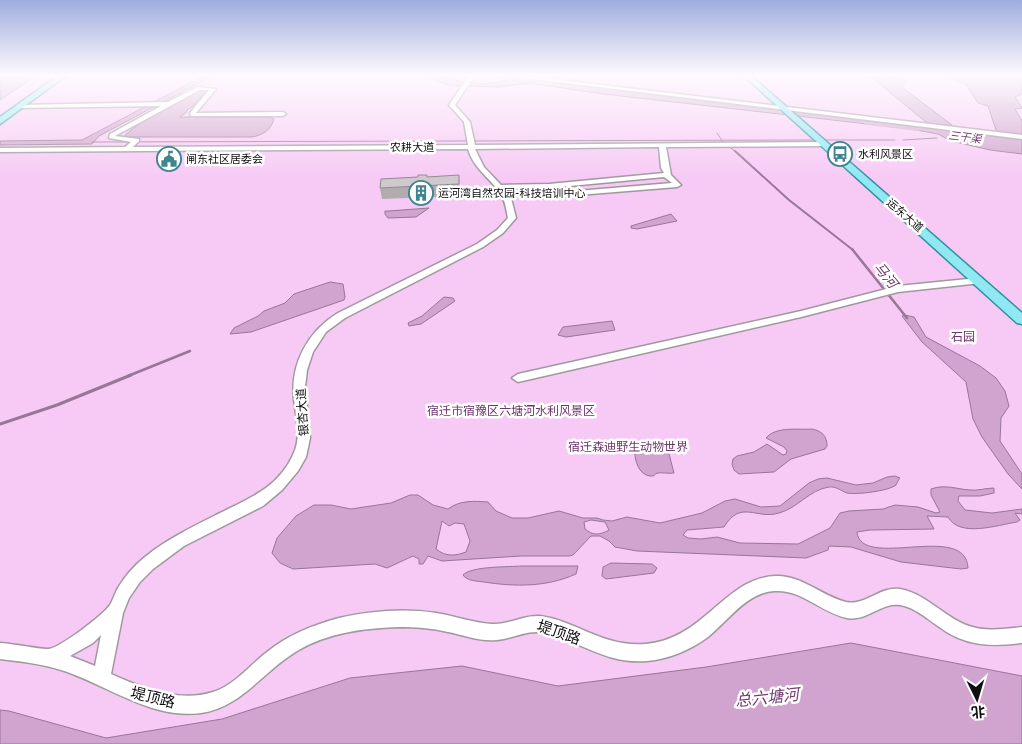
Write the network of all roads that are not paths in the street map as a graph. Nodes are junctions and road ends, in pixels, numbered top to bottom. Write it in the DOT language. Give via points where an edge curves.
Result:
graph roads {
  1 [pos="16,110"];
  2 [pos="158,110"];
  3 [pos="195,110"];
  4 [pos="456,110"];
  5 [pos="788,110"];
  6 [pos="793,110"];
  7 [pos="283,114"];
  8 [pos="0,121"];
  9 [pos="1022,137"];
  10 [pos="471,142"];
  11 [pos="824,144"];
  12 [pos="131,145"];
  13 [pos="662,146"];
  14 [pos="0,150"];
  15 [pos="666,175"];
  16 [pos="502,187"];
  17 [pos="541,196"];
  18 [pos="978,281"];
  19 [pos="1022,320"];
  20 [pos="518,378"];
  21 [pos="115,611"];
  22 [pos="1022,635"];
  23 [pos="0,651"];
  24 [pos="48,659"];
  25 [pos="102,678"];
  1 -- 8 [label="main road"];
  2 -- 12 [label="street" via="111,137 137,140"];
  3 -- 7 [label="street" via="192,114"];
  4 -- 10 [label="street, 银杏大道" via="468,124"];
  5 -- 11 [label="main road, 运东大道"];
  6 -- 9 [label="street"];
  10 -- 12 [label="street, 农耕大道"];
  10 -- 13 [label="street, 农耕大道"];
  10 -- 16 [label="street, 银杏大道" via="476,161 485,174"];
  11 -- 13 [label="street, 农耕大道"];
  11 -- 18 [label="main road, 运东大道"];
  12 -- 14 [label="street, 农耕大道"];
  13 -- 15 [label="street"];
  15 -- 16 [label="street"];
  15 -- 17 [label="street" via="677,185"];
  16 -- 21 [label="street, 银杏大道" via="511,206 512,218 503,229 469,254 358,308 330,323 318,334 301,369 299,388 305,438 294,467 257,502 158,555 135,576"];
  18 -- 19 [label="main road, 运东大道"];
  18 -- 20 [label="street" via="898,289"];
  21 -- 24 [label="street" via="87,637"];
  21 -- 25 [label="street, 银杏大道"];
  22 -- 25 [label="street, 堤顶路" via="977,636 962,632 930,609 902,597 892,596 851,611 775,583 748,592 694,637 656,651 626,653 602,648 545,624 532,623 495,632 428,620 395,620 331,628 307,636 282,650 232,693 202,704 157,701"];
  23 -- 24 [label="street, 堤顶路"];
  24 -- 25 [label="street, 堤顶路"];
}
